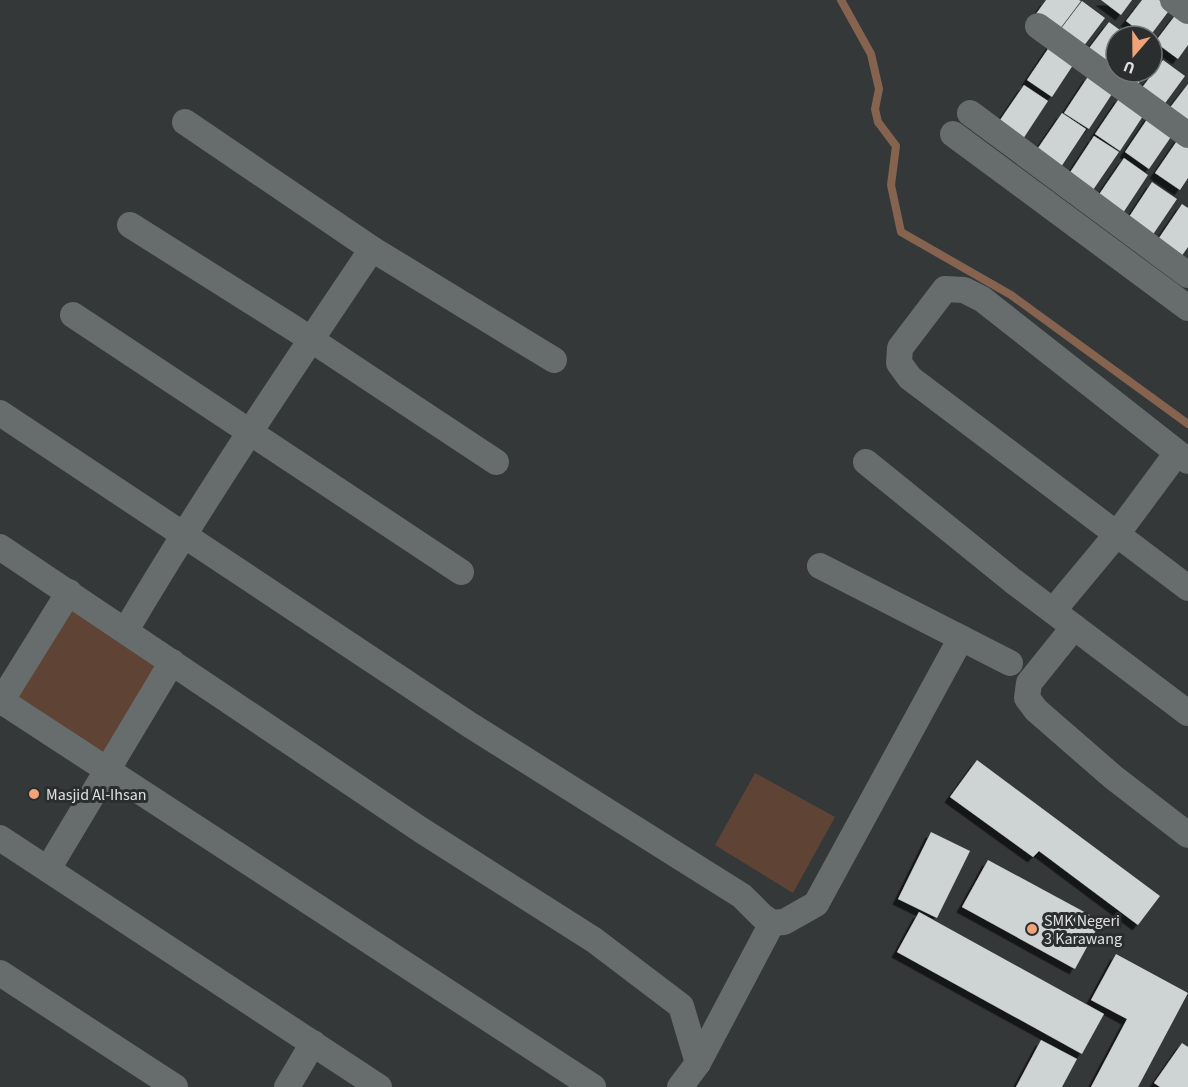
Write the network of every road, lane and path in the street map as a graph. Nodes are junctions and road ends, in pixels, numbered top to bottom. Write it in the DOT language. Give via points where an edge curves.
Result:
graph roads {
  1 [pos="1173,0"];
  2 [pos="1188,11"];
  3 [pos="1038,26"];
  4 [pos="970,112"];
  5 [pos="185,122"];
  6 [pos="953,134"];
  7 [pos="1188,135"];
  8 [pos="130,225"];
  9 [pos="372,249"];
  10 [pos="1188,275"];
  11 [pos="1188,308"];
  12 [pos="73,315"];
  13 [pos="311,339"];
  14 [pos="554,360"];
  15 [pos="0,413"];
  16 [pos="248,433"];
  17 [pos="1183,457"];
  18 [pos="496,462"];
  19 [pos="866,462"];
  20 [pos="182,534"];
  21 [pos="1117,534"];
  22 [pos="0,547"];
  23 [pos="820,566"];
  24 [pos="461,572"];
  25 [pos="1188,588"];
  26 [pos="69,592"];
  27 [pos="1053,611"];
  28 [pos="1074,627"];
  29 [pos="126,630"];
  30 [pos="961,638"];
  31 [pos="172,662"];
  32 [pos="1010,663"];
  33 [pos="0,701"];
  34 [pos="1188,713"];
  35 [pos="106,770"];
  36 [pos="1188,836"];
  37 [pos="0,838"];
  38 [pos="48,869"];
  39 [pos="772,923"];
  40 [pos="0,973"];
  41 [pos="313,1043"];
  42 [pos="698,1063"];
  43 [pos="175,1087"];
  44 [pos="287,1087"];
  45 [pos="379,1087"];
  46 [pos="593,1087"];
  47 [pos="680,1087"];
  1 -- 2 [label="street"];
  3 -- 7 [label="street"];
  4 -- 10 [label="street"];
  5 -- 9 [label="street"];
  6 -- 11 [label="street"];
  8 -- 13 [label="street"];
  9 -- 13 [label="street"];
  9 -- 14 [label="street"];
  12 -- 16 [label="street"];
  13 -- 16 [label="street"];
  13 -- 18 [label="street"];
  15 -- 20 [label="street"];
  16 -- 20 [label="street"];
  16 -- 24 [label="street"];
  17 -- 21 [label="street"];
  17 -- 21 [label="street" via="982,299 964,290 945,289 900,348 899,363 910,378"];
  19 -- 27 [label="street"];
  20 -- 29 [label="street"];
  20 -- 39 [label="street" via="470,725 742,896"];
  21 -- 25 [label="street"];
  21 -- 27 [label="street"];
  22 -- 26 [label="street"];
  23 -- 30 [label="street"];
  26 -- 29 [label="street"];
  26 -- 33 [label="street"];
  27 -- 28 [label="street"];
  28 -- 34 [label="street"];
  28 -- 36 [label="street" via="1029,683 1027,698 1113,777"];
  29 -- 31 [label="street"];
  30 -- 32 [label="street"];
  30 -- 39 [label="street" via="816,904 784,922"];
  31 -- 35 [label="street"];
  31 -- 42 [label="street" via="421,830 594,940 681,1006"];
  33 -- 35 [label="street"];
  35 -- 38 [label="street"];
  35 -- 46 [label="street"];
  37 -- 38 [label="street"];
  38 -- 41 [label="street"];
  39 -- 42 [label="street"];
  40 -- 43 [label="street"];
  41 -- 44 [label="street"];
  41 -- 45 [label="street"];
  42 -- 47 [label="street"];
}
